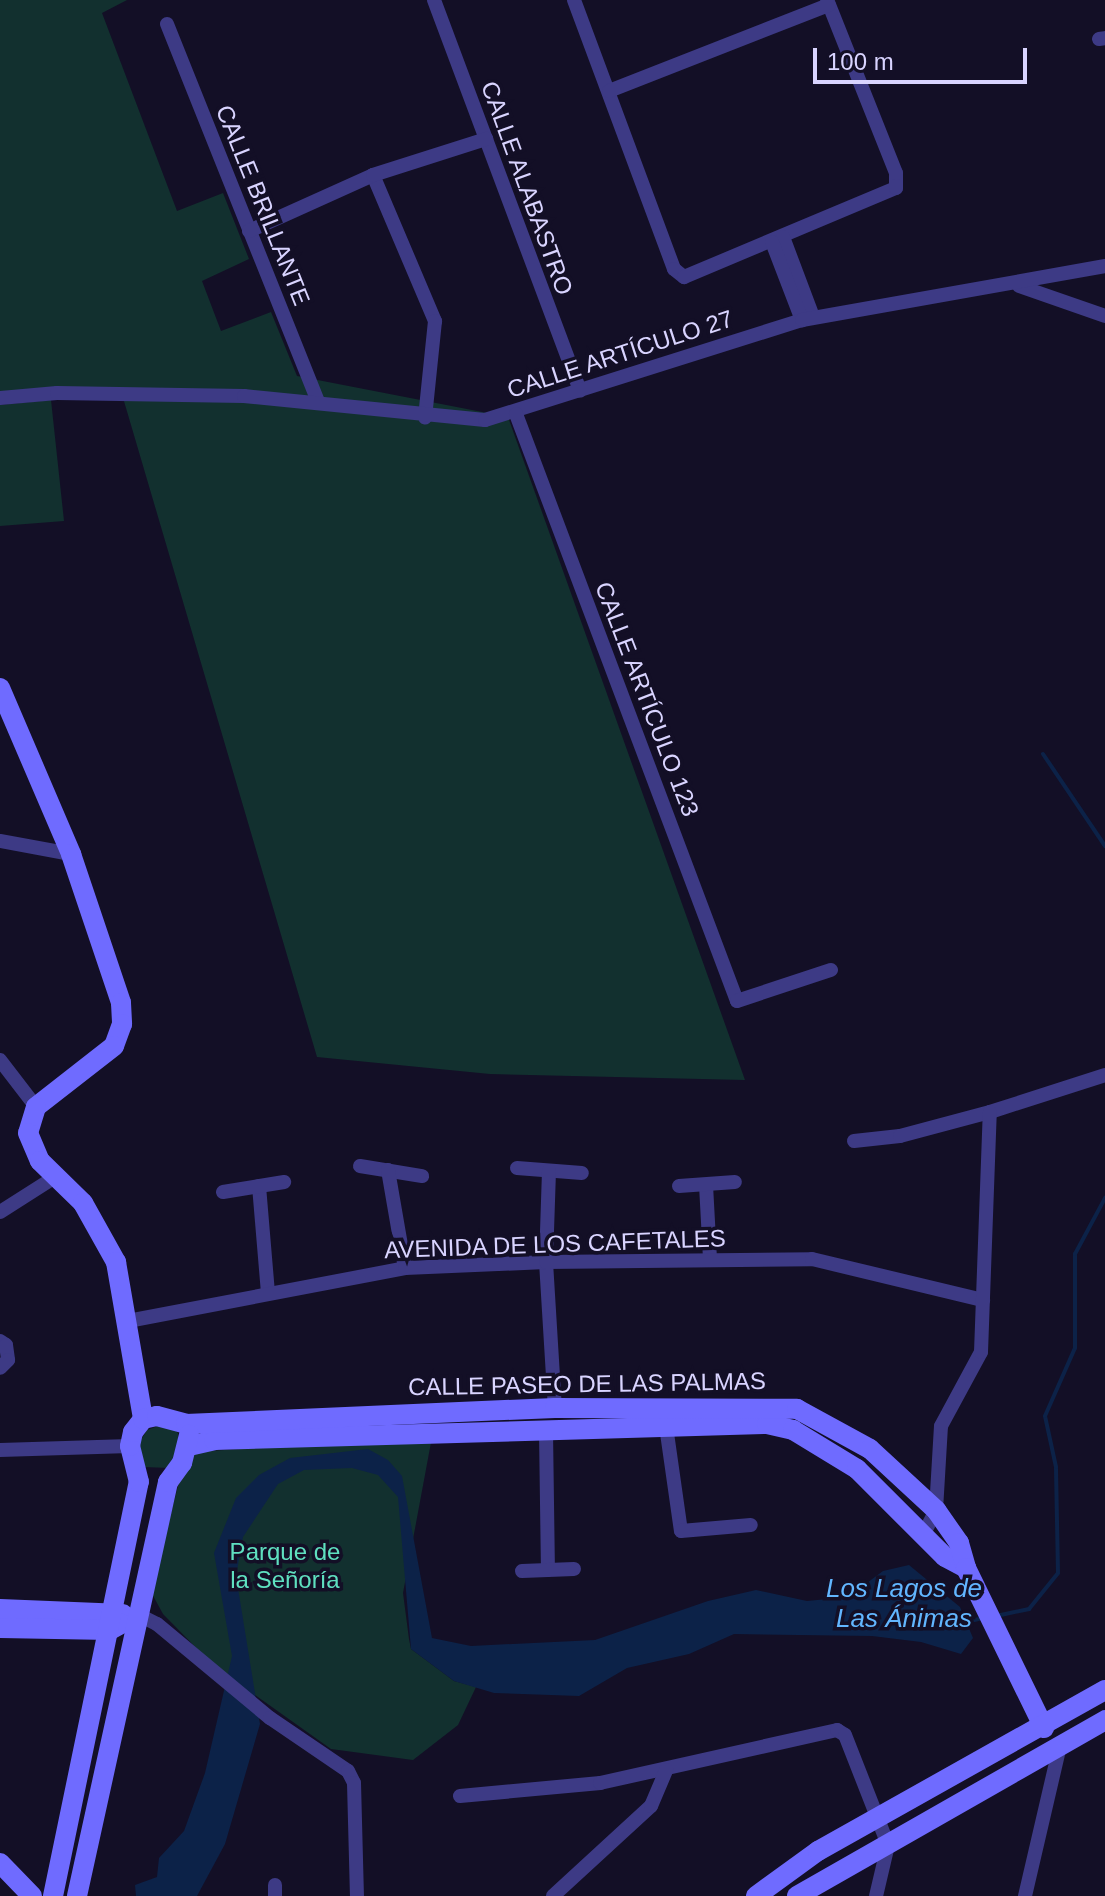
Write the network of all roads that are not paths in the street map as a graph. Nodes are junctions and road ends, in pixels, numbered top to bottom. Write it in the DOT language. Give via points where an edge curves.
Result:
graph roads {
  1 [pos="434,0"];
  2 [pos="574,0"];
  3 [pos="828,3"];
  4 [pos="167,24"];
  5 [pos="609,91"];
  6 [pos="486,139"];
  7 [pos="373,175"];
  8 [pos="249,231"];
  9 [pos="777,240"];
  10 [pos="1105,266"];
  11 [pos="1017,286"];
  12 [pos="1105,316"];
  13 [pos="807,319"];
  14 [pos="580,391"];
  15 [pos="0,398"];
  16 [pos="318,402"];
  17 [pos="516,414"];
  18 [pos="425,417"];
  19 [pos="0,688"];
  20 [pos="0,841"];
  21 [pos="71,854"];
  22 [pos="831,970"];
  23 [pos="0,1060"];
  24 [pos="1105,1075"];
  25 [pos="36,1107"];
  26 [pos="990,1112"];
  27 [pos="854,1141"];
  28 [pos="360,1166"];
  29 [pos="517,1168"];
  30 [pos="388,1170"];
  31 [pos="549,1171"];
  32 [pos="582,1173"];
  33 [pos="422,1176"];
  34 [pos="55,1177"];
  35 [pos="284,1182"];
  36 [pos="735,1182"];
  37 [pos="706,1185"];
  38 [pos="259,1186"];
  39 [pos="679,1186"];
  40 [pos="223,1192"];
  41 [pos="0,1212"];
  42 [pos="710,1259"];
  43 [pos="546,1262"];
  44 [pos="405,1268"];
  45 [pos="268,1293"];
  46 [pos="983,1300"];
  47 [pos="128,1321"];
  48 [pos="0,1341"];
  49 [pos="0,1368"];
  50 [pos="665,1406"];
  51 [pos="555,1408"];
  52 [pos="500,1410"];
  53 [pos="143,1419"];
  54 [pos="186,1424"];
  55 [pos="665,1429"];
  56 [pos="546,1431"];
  57 [pos="500,1432"];
  58 [pos="130,1446"];
  59 [pos="189,1446"];
  60 [pos="0,1450"];
  61 [pos="936,1510"];
  62 [pos="751,1525"];
  63 [pos="924,1533"];
  64 [pos="966,1568"];
  65 [pos="574,1569"];
  66 [pos="548,1570"];
  67 [pos="522,1571"];
  68 [pos="0,1609"];
  69 [pos="139,1615"];
  70 [pos="111,1621"];
  71 [pos="0,1628"];
  72 [pos="1105,1690"];
  73 [pos="1105,1720"];
  74 [pos="1044,1728"];
  75 [pos="1059,1750"];
  76 [pos="666,1770"];
  77 [pos="460,1796"];
  78 [pos="878,1821"];
  79 [pos="888,1845"];
  80 [pos="0,1863"];
  81 [pos="32,1896"];
  82 [pos="53,1896"];
  83 [pos="77,1896"];
  84 [pos="357,1896"];
  85 [pos="553,1896"];
  86 [pos="756,1896"];
  87 [pos="797,1896"];
  88 [pos="876,1896"];
  89 [pos="1025,1896"];
  1 -- 6 [label="street, CALLE ALABASTRO"];
  2 -- 5 [label="street"];
  3 -- 5 [label="street"];
  3 -- 9 [label="street" via="898,182 892,190"];
  4 -- 8 [label="street, CALLE BRILLANTE"];
  5 -- 9 [label="street" via="678,275 690,277"];
  6 -- 7 [label="street"];
  6 -- 14 [label="street, CALLE ALABASTRO"];
  7 -- 8 [label="street"];
  7 -- 18 [label="street" via="435,321"];
  8 -- 16 [label="street, CALLE BRILLANTE"];
  9 -- 13 [label="street"];
  10 -- 11 [label="street, CALLE ARTÍCULO 27"];
  11 -- 12 [label="street"];
  11 -- 13 [label="street, CALLE ARTÍCULO 27"];
  13 -- 14 [label="street, CALLE ARTÍCULO 27"];
  14 -- 17 [label="street, CALLE ARTÍCULO 27"];
  15 -- 16 [label="street, CALLE ARTÍCULO 27" via="57,393"];
  16 -- 18 [label="street, CALLE ARTÍCULO 27"];
  17 -- 18 [label="street, CALLE ARTÍCULO 27" via="485,420"];
  17 -- 22 [label="street, CALLE ARTÍCULO 123" via="737,1001"];
  19 -- 21 [label="street"];
  20 -- 21 [label="street"];
  21 -- 25 [label="street" via="115,982 122,1024 114,1046"];
  23 -- 25 [label="street"];
  24 -- 26 [label="street"];
  25 -- 34 [label="street" via="29,1120 32,1146"];
  26 -- 27 [label="street" via="900,1136"];
  26 -- 46 [label="street"];
  28 -- 30 [label="street"];
  29 -- 31 [label="street"];
  30 -- 33 [label="street"];
  30 -- 44 [label="street"];
  31 -- 32 [label="street"];
  31 -- 43 [label="street"];
  34 -- 41 [label="street"];
  34 -- 47 [label="street" via="83,1203 101,1230 116,1262"];
  35 -- 38 [label="street"];
  36 -- 37 [label="street"];
  37 -- 39 [label="street"];
  37 -- 42 [label="street"];
  38 -- 40 [label="street"];
  38 -- 45 [label="street"];
  42 -- 43 [label="street, AVENIDA DE LOS CAFETALES"];
  42 -- 46 [label="street, AVENIDA DE LOS CAFETALES" via="812,1259"];
  43 -- 44 [label="street, AVENIDA DE LOS CAFETALES"];
  43 -- 51 [label="street"];
  44 -- 45 [label="street, AVENIDA DE LOS CAFETALES"];
  45 -- 47 [label="street, AVENIDA DE LOS CAFETALES"];
  46 -- 61 [label="street" via="976,1370 941,1426"];
  47 -- 53 [label="street"];
  48 -- 49 [label="street" via="8,1360"];
  50 -- 51 [label="street, CALLE PASEO DE LAS PALMAS"];
  50 -- 55 [label="street"];
  50 -- 61 [label="street, CALLE PASEO DE LAS PALMAS" via="797,1409 870,1449"];
  51 -- 52 [label="street, CALLE PASEO DE LAS PALMAS"];
  52 -- 54 [label="street, CALLE PASEO DE LAS PALMAS"];
  52 -- 57 [label="street"];
  53 -- 54 [label="street, CALLE PASEO DE LAS PALMAS" via="157,1416"];
  53 -- 58 [label="street"];
  54 -- 59 [label="street"];
  55 -- 56 [label="street, CALLE PASEO DE LAS PALMAS"];
  55 -- 62 [label="street" via="681,1531"];
  55 -- 63 [label="street, CALLE PASEO DE LAS PALMAS" via="767,1424 793,1430 857,1469"];
  56 -- 57 [label="street, CALLE PASEO DE LAS PALMAS"];
  56 -- 66 [label="street"];
  57 -- 59 [label="street, CALLE PASEO DE LAS PALMAS" via="214,1440"];
  58 -- 60 [label="street"];
  58 -- 70 [label="street" via="139,1482"];
  59 -- 69 [label="street" via="168,1482"];
  61 -- 63 [label="street"];
  61 -- 64 [label="street, CALLE PASEO DE LAS PALMAS" via="959,1543"];
  63 -- 64 [label="street, CALLE PASEO DE LAS PALMAS" via="945,1557"];
  64 -- 74 [label="street, CALLE PASEO DE LAS PALMAS"];
  65 -- 66 [label="street"];
  66 -- 67 [label="street"];
  68 -- 70 [label="street"];
  69 -- 70 [label="street"];
  69 -- 83 [label="street"];
  69 -- 84 [label="street" via="157,1624 270,1718 348,1771 354,1783"];
  70 -- 71 [label="street"];
  70 -- 82 [label="street"];
  72 -- 74 [label="street"];
  73 -- 75 [label="street"];
  74 -- 75 [label="street, CALLE PASEO DE LAS PALMAS" via="1060,1730"];
  74 -- 78 [label="street"];
  75 -- 79 [label="street"];
  75 -- 89 [label="street"];
  76 -- 77 [label="street" via="600,1783"];
  76 -- 78 [label="street" via="837,1730 845,1735"];
  76 -- 85 [label="street" via="651,1806"];
  78 -- 79 [label="street"];
  78 -- 86 [label="street" via="818,1851"];
  79 -- 87 [label="street"];
  79 -- 88 [label="street"];
  80 -- 81 [label="street"];
}
